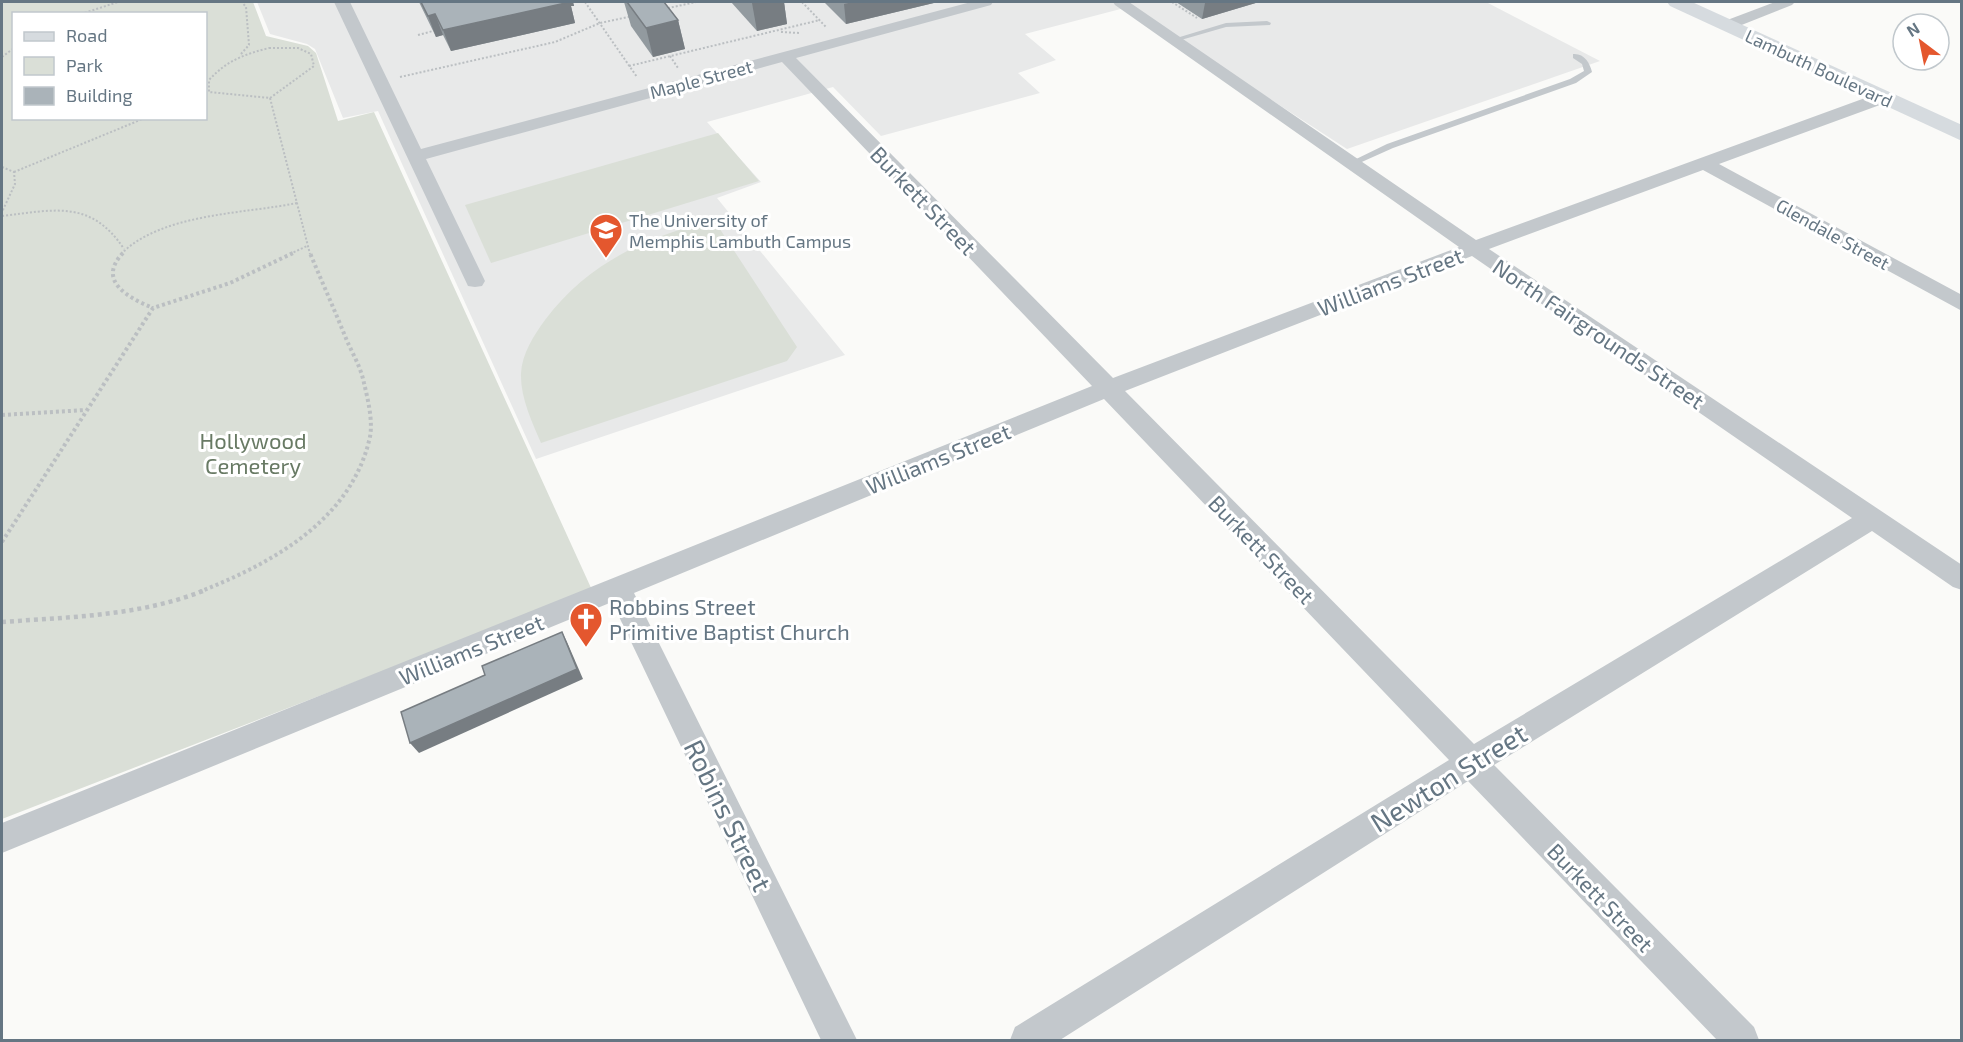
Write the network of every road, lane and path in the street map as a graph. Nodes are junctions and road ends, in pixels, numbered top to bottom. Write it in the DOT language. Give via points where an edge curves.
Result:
graph roads {
  1 [pos="118,2"];
  2 [pos="242,2"];
  3 [pos="342,2"];
  4 [pos="585,2"];
  5 [pos="689,2"];
  6 [pos="696,2"];
  7 [pos="802,2"];
  8 [pos="986,2"];
  9 [pos="1120,2"];
  10 [pos="1172,2"];
  11 [pos="1677,2"];
  12 [pos="1787,2"];
  13 [pos="656,11"];
  14 [pos="87,12"];
  15 [pos="633,16"];
  16 [pos="1197,18"];
  17 [pos="820,20"];
  18 [pos="600,23"];
  19 [pos="1267,23"];
  20 [pos="1728,25"];
  21 [pos="826,27"];
  22 [pos="433,31"];
  23 [pos="418,35"];
  24 [pos="1174,40"];
  25 [pos="240,55"];
  26 [pos="785,56"];
  27 [pos="1576,56"];
  28 [pos="629,66"];
  29 [pos="381,82"];
  30 [pos="207,93"];
  31 [pos="648,93"];
  32 [pos="270,98"];
  33 [pos="1882,98"];
  34 [pos="140,120"];
  35 [pos="1962,134"];
  36 [pos="416,156"];
  37 [pos="1352,163"];
  38 [pos="1705,164"];
  39 [pos="2,167"];
  40 [pos="14,172"];
  41 [pos="297,203"];
  42 [pos="2,214"];
  43 [pos="307,246"];
  44 [pos="1474,248"];
  45 [pos="124,249"];
  46 [pos="475,281"];
  47 [pos="1962,304"];
  48 [pos="153,308"];
  49 [pos="1107,389"];
  50 [pos="87,410"];
  51 [pos="2,415"];
  52 [pos="1872,518"];
  53 [pos="2,542"];
  54 [pos="1962,579"];
  55 [pos="619,589"];
  56 [pos="2,622"];
  57 [pos="1470,763"];
  58 [pos="2,838"];
  59 [pos="839,1041"];
  60 [pos="1028,1041"];
  61 [pos="1741,1041"];
  1 -- 14 [label="path"];
  2 -- 25 [label="path" via="246,7 249,45"];
  3 -- 29 [label="street"];
  4 -- 18 [label="path"];
  5 -- 6 [label="path"];
  5 -- 13 [label="path"];
  7 -- 17 [label="path"];
  8 -- 26 [label="street, Maple Street"];
  9 -- 24 [label="street, North Fairgrounds Street"];
  10 -- 16 [label="path"];
  11 -- 20 [label="street, Lambuth Boulevard"];
  12 -- 20 [label="street"];
  15 -- 18 [label="path"];
  17 -- 21 [label="path"];
  17 -- 28 [label="path"];
  18 -- 28 [label="path"];
  18 -- 29 [label="path" via="555,42"];
  19 -- 24 [label="lane" via="1226,25"];
  20 -- 33 [label="street, Lambuth Boulevard"];
  22 -- 23 [label="path"];
  24 -- 37 [label="street, North Fairgrounds Street"];
  25 -- 30 [label="path" via="223,64 209,80"];
  25 -- 32 [label="path" via="269,48 298,48 311,54 314,66"];
  26 -- 31 [label="street, Maple Street"];
  26 -- 49 [label="street, Burkett Street"];
  27 -- 37 [label="lane" via="1586,63 1588,72 1573,81"];
  28 -- 31 [label="path"];
  29 -- 36 [label="street"];
  30 -- 32 [label="path"];
  31 -- 36 [label="street, Maple Street"];
  32 -- 41 [label="path"];
  33 -- 35 [label="street, Lambuth Boulevard"];
  33 -- 38 [label="street, Williams Street"];
  34 -- 40 [label="path"];
  36 -- 46 [label="street"];
  37 -- 44 [label="street, North Fairgrounds Street"];
  38 -- 44 [label="street, Williams Street"];
  38 -- 47 [label="street, Glendale Street"];
  39 -- 40 [label="path"];
  40 -- 42 [label="path" via="15,184"];
  41 -- 43 [label="path"];
  41 -- 45 [label="path" via="188,222"];
  42 -- 45 [label="path" via="64,210 90,215 105,222"];
  43 -- 48 [label="path" via="230,283"];
  43 -- 56 [label="path" via="364,381 370,417 370,440 338,506 289,548 242,575 187,597 123,613"];
  44 -- 49 [label="street, Williams Street"];
  44 -- 52 [label="street, North Fairgrounds Street"];
  45 -- 48 [label="path" via="112,269 115,286 127,297"];
  48 -- 50 [label="path"];
  49 -- 55 [label="street, Williams Street"];
  49 -- 57 [label="street, Burkett Street"];
  50 -- 51 [label="path"];
  50 -- 53 [label="path"];
  52 -- 54 [label="street, North Fairgrounds Street"];
  52 -- 57 [label="street, Newton Street"];
  55 -- 58 [label="street, Williams Street"];
  55 -- 59 [label="street, Robins Street"];
  57 -- 60 [label="street, Newton Street"];
  57 -- 61 [label="street, Burkett Street"];
}
